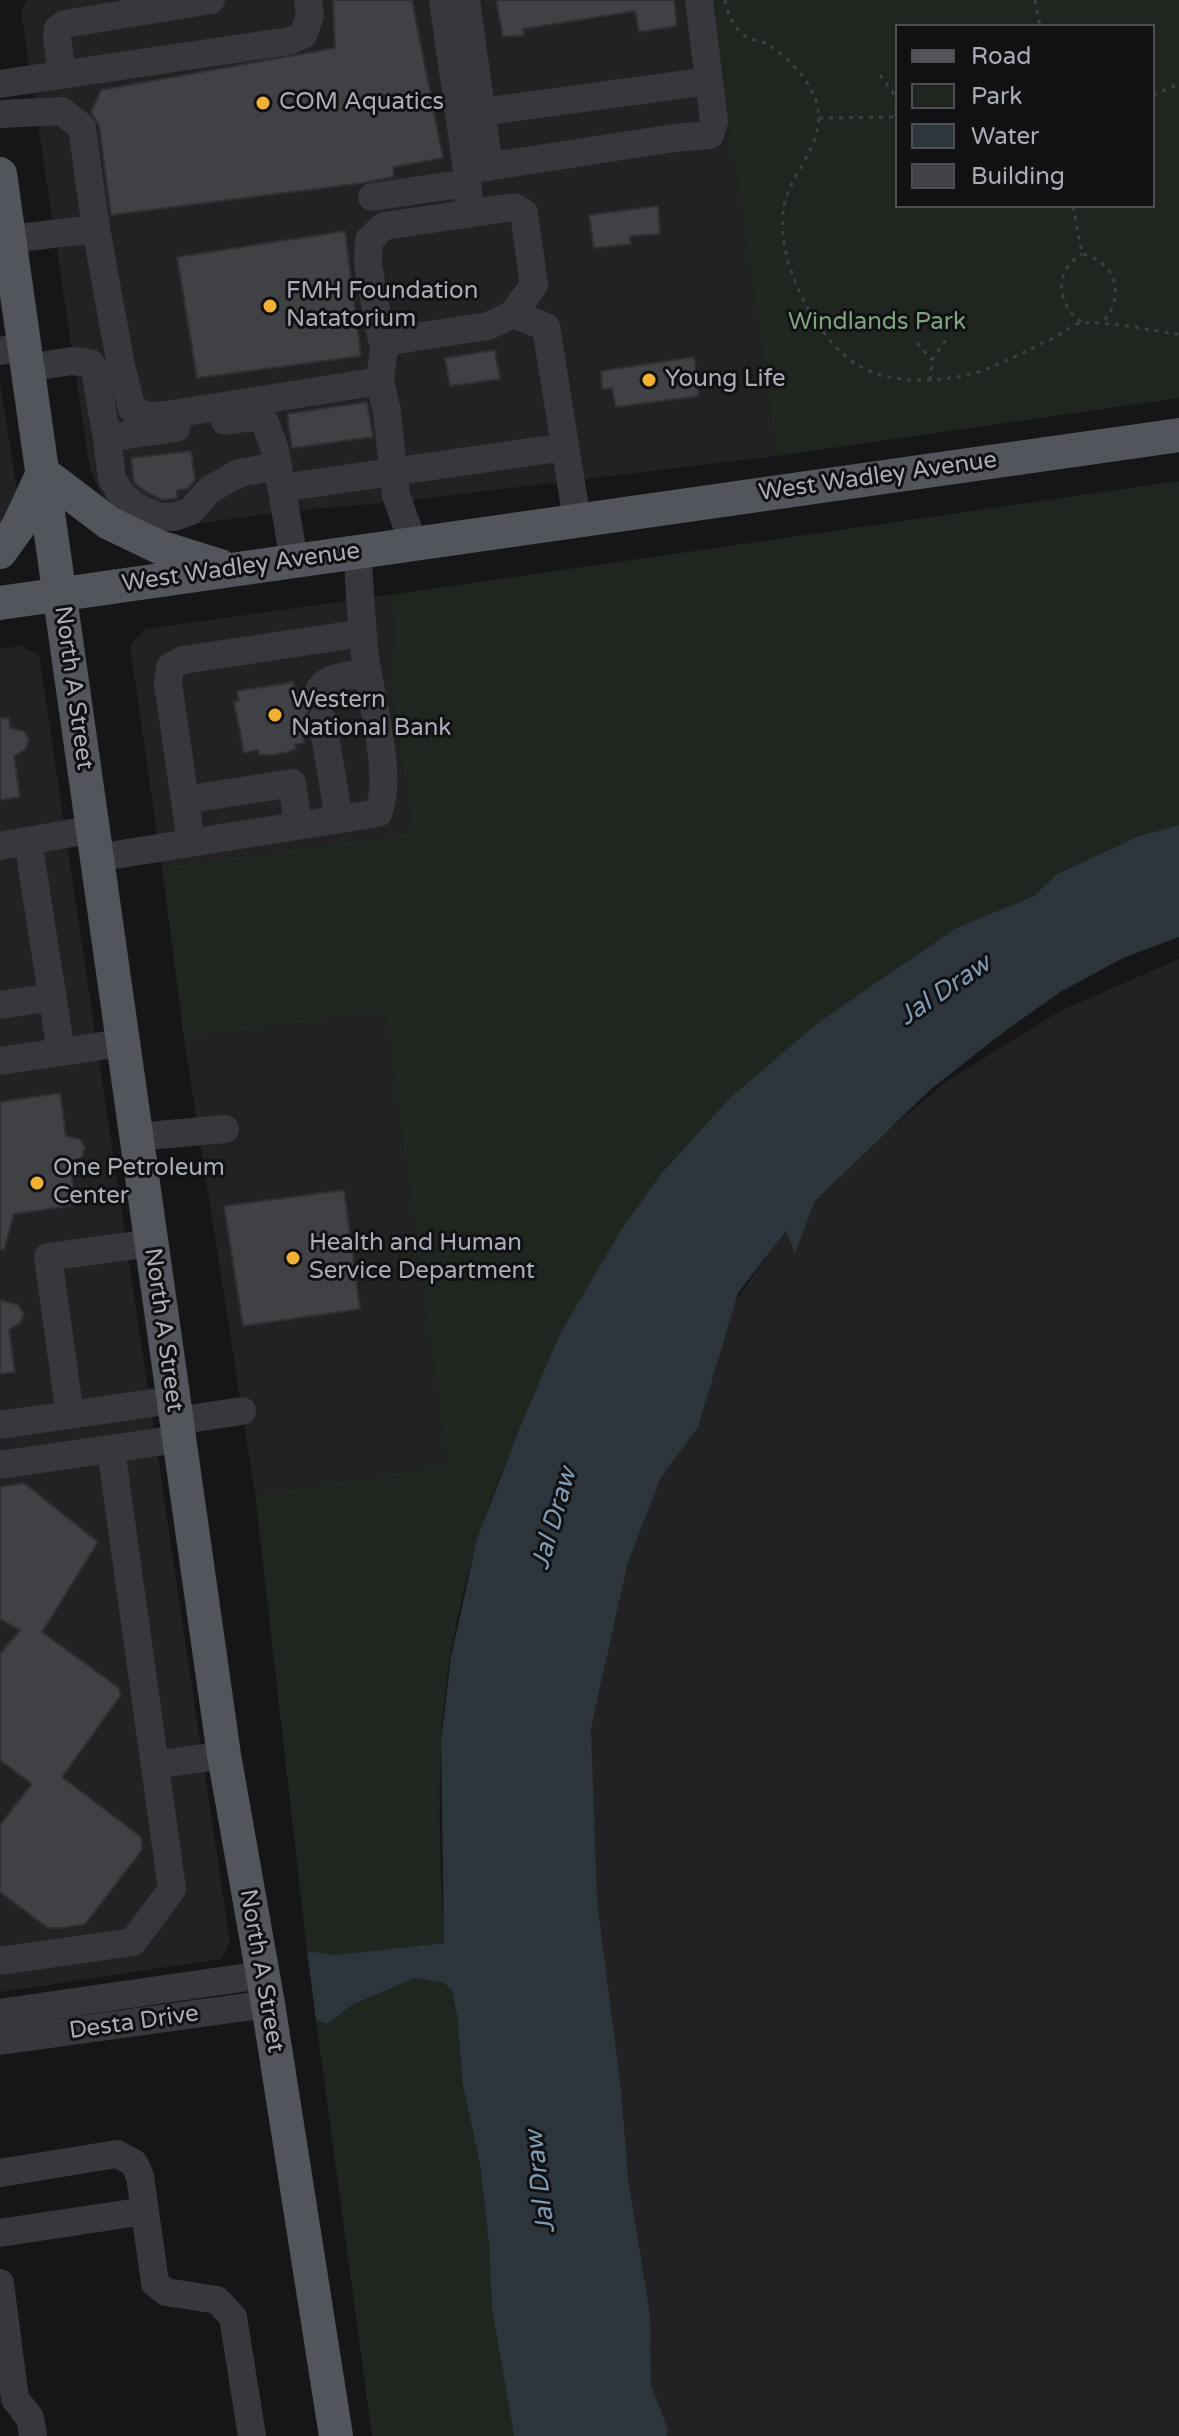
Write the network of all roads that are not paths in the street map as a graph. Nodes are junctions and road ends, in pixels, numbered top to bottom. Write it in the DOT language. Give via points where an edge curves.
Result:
graph roads {
  1 [pos="211,0"];
  2 [pos="308,0"];
  3 [pos="443,0"];
  4 [pos="466,0"];
  5 [pos="699,0"];
  6 [pos="62,74"];
  7 [pos="709,81"];
  8 [pos="0,84"];
  9 [pos="481,112"];
  10 [pos="0,114"];
  11 [pos="474,173"];
  12 [pos="0,174"];
  13 [pos="372,197"];
  14 [pos="469,214"];
  15 [pos="96,229"];
  16 [pos="9,239"];
  17 [pos="9,304"];
  18 [pos="513,314"];
  19 [pos="385,339"];
  20 [pos="18,355"];
  21 [pos="380,381"];
  22 [pos="1179,435"];
  23 [pos="107,438"];
  24 [pos="565,447"];
  25 [pos="394,471"];
  26 [pos="43,473"];
  27 [pos="280,477"];
  28 [pos="577,520"];
  29 [pos="413,543"];
  30 [pos="357,551"];
  31 [pos="0,552"];
  32 [pos="294,560"];
  33 [pos="232,569"];
  34 [pos="60,594"];
  35 [pos="0,603"];
  36 [pos="363,633"];
  37 [pos="368,673"];
  38 [pos="185,800"];
  39 [pos="339,819"];
  40 [pos="298,825"];
  41 [pos="28,841"];
  42 [pos="191,842"];
  43 [pos="95,844"];
  44 [pos="0,846"];
  45 [pos="52,997"];
  46 [pos="0,1005"];
  47 [pos="122,1043"];
  48 [pos="61,1052"];
  49 [pos="0,1061"];
  50 [pos="225,1129"];
  51 [pos="136,1137"];
  52 [pos="151,1243"];
  53 [pos="242,1411"];
  54 [pos="70,1415"];
  55 [pos="176,1420"];
  56 [pos="0,1425"];
  57 [pos="111,1449"];
  58 [pos="0,1465"];
  59 [pos="224,1755"];
  60 [pos="155,1765"];
  61 [pos="0,1961"];
  62 [pos="265,1990"];
  63 [pos="0,2013"];
  64 [pos="0,2041"];
  65 [pos="0,2173"];
  66 [pos="145,2211"];
  67 [pos="0,2233"];
  68 [pos="0,2283"];
  69 [pos="33,2436"];
  70 [pos="252,2436"];
  71 [pos="336,2436"];
  1 -- 6 [label="street" via="65,24 57,38"];
  2 -- 6 [label="street" via="310,16 303,35 289,41"];
  3 -- 11 [label="street"];
  4 -- 9 [label="street"];
  5 -- 7 [label="street"];
  6 -- 8 [label="street"];
  7 -- 9 [label="street"];
  7 -- 11 [label="street" via="714,121 710,135"];
  9 -- 11 [label="street"];
  10 -- 15 [label="street" via="61,111 82,127"];
  11 -- 13 [label="street"];
  11 -- 14 [label="street"];
  12 -- 16 [label="main road, North A Street"];
  14 -- 18 [label="street" via="514,207 524,213 534,285"];
  14 -- 19 [label="street" via="384,226 369,240 368,265"];
  15 -- 16 [label="street"];
  15 -- 21 [label="street" via="132,409 147,416 167,415"];
  16 -- 17 [label="main road, North A Street"];
  17 -- 20 [label="main road, North A Street"];
  18 -- 19 [label="street" via="488,326"];
  18 -- 24 [label="street" via="546,327"];
  19 -- 21 [label="street"];
  20 -- 23 [label="street" via="90,363"];
  20 -- 26 [label="main road, North A Street"];
  21 -- 25 [label="street"];
  22 -- 28 [label="main road, West Wadley Avenue"];
  23 -- 27 [label="street" via="254,417 265,422"];
  23 -- 27 [label="street" via="112,479 122,495 159,517 191,511 209,490 239,473"];
  24 -- 25 [label="street"];
  24 -- 28 [label="street"];
  25 -- 27 [label="street"];
  25 -- 29 [label="street" via="396,495"];
  26 -- 31 [label="main road"];
  26 -- 33 [label="main road" via="109,523 159,547"];
  26 -- 34 [label="main road, North A Street"];
  27 -- 32 [label="street"];
  28 -- 29 [label="main road, West Wadley Avenue"];
  29 -- 30 [label="main road, West Wadley Avenue"];
  30 -- 32 [label="main road, West Wadley Avenue"];
  30 -- 36 [label="street"];
  32 -- 33 [label="main road, West Wadley Avenue"];
  33 -- 34 [label="main road, West Wadley Avenue"];
  34 -- 35 [label="main road, West Wadley Avenue"];
  34 -- 43 [label="main road, North A Street"];
  36 -- 37 [label="street"];
  36 -- 38 [label="street" via="183,660 170,667"];
  37 -- 39 [label="street" via="384,800 378,813"];
  37 -- 39 [label="street" via="328,680 320,706"];
  38 -- 40 [label="street" via="292,783"];
  38 -- 42 [label="street"];
  39 -- 40 [label="street"];
  40 -- 42 [label="street"];
  41 -- 43 [label="street"];
  41 -- 44 [label="street"];
  41 -- 45 [label="street"];
  42 -- 43 [label="street"];
  43 -- 47 [label="main road, North A Street"];
  45 -- 46 [label="street"];
  45 -- 48 [label="street"];
  47 -- 48 [label="street"];
  47 -- 51 [label="main road, North A Street"];
  48 -- 49 [label="street"];
  50 -- 51 [label="street"];
  51 -- 52 [label="main road, North A Street"];
  52 -- 54 [label="street" via="48,1257"];
  52 -- 55 [label="main road, North A Street"];
  53 -- 55 [label="street"];
  54 -- 55 [label="street"];
  54 -- 56 [label="street"];
  55 -- 57 [label="street"];
  55 -- 59 [label="main road, North A Street"];
  57 -- 58 [label="street"];
  57 -- 60 [label="street"];
  59 -- 60 [label="street"];
  59 -- 62 [label="main road, North A Street"];
  60 -- 61 [label="street" via="172,1889 133,1942"];
  62 -- 63 [label="street, Desta Drive"];
  62 -- 64 [label="street, Desta Drive"];
  62 -- 71 [label="main road, North A Street"];
  65 -- 66 [label="street" via="117,2154 134,2163"];
  66 -- 67 [label="street"];
  66 -- 70 [label="street" via="155,2283 166,2292 217,2300 233,2317"];
  68 -- 69 [label="street" via="15,2399 30,2418"];
}
